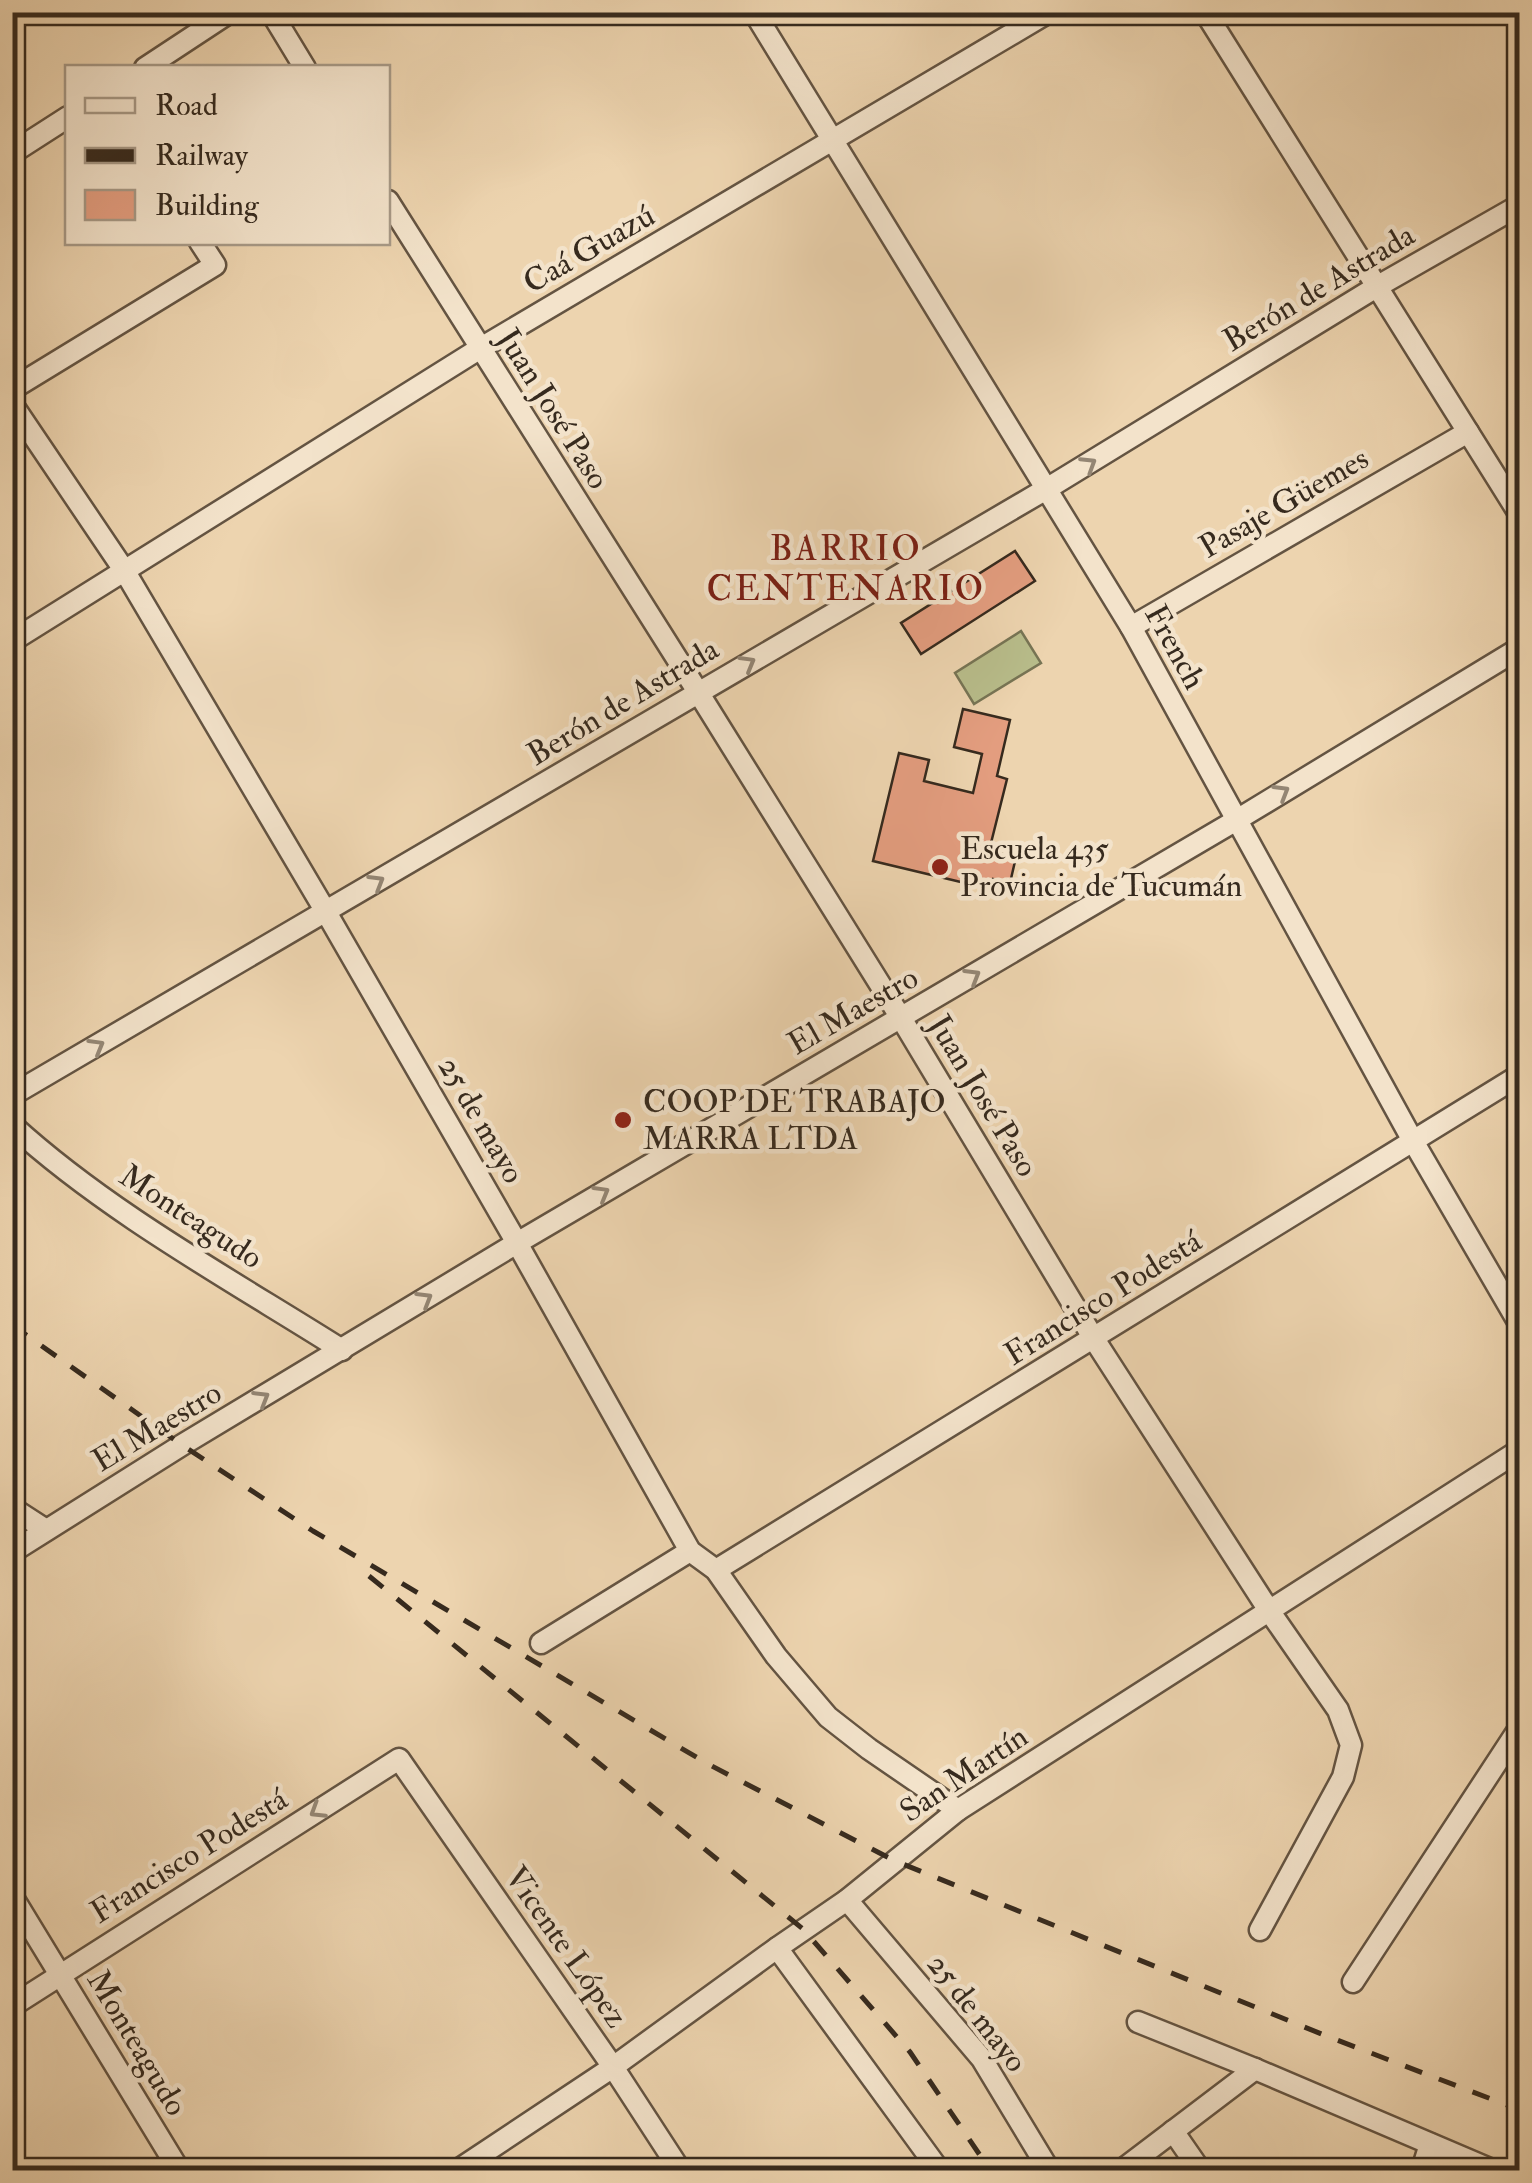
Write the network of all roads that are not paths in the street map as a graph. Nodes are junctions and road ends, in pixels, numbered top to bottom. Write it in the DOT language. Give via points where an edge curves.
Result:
graph roads {
  1 [pos="230,12"];
  2 [pos="271,12"];
  3 [pos="754,12"];
  4 [pos="1049,12"];
  5 [pos="1205,12"];
  6 [pos="150,65"];
  7 [pos="303,65"];
  8 [pos="65,119"];
  9 [pos="834,141"];
  10 [pos="12,152"];
  11 [pos="390,204"];
  12 [pos="1520,204"];
  13 [pos="202,245"];
  14 [pos="1378,286"];
  15 [pos="479,349"];
  16 [pos="12,389"];
  17 [pos="12,404"];
  18 [pos="1468,432"];
  19 [pos="1048,488"];
  20 [pos="1520,516"];
  21 [pos="124,570"];
  22 [pos="1131,627"];
  23 [pos="12,642"];
  24 [pos="1520,648"];
  25 [pos="698,692"];
  26 [pos="1235,820"];
  27 [pos="326,912"];
  28 [pos="901,1018"];
  29 [pos="1520,1076"];
  30 [pos="12,1095"];
  31 [pos="12,1125"];
  32 [pos="1413,1141"];
  33 [pos="518,1243"];
  34 [pos="1520,1325"];
  35 [pos="1094,1340"];
  36 [pos="342,1350"];
  37 [pos="1520,1450"];
  38 [pos="12,1508"];
  39 [pos="46,1530"];
  40 [pos="690,1551"];
  41 [pos="12,1552"];
  42 [pos="716,1570"];
  43 [pos="1270,1612"];
  44 [pos="541,1643"];
  45 [pos="1520,1726"];
  46 [pos="399,1759"];
  47 [pos="958,1810"];
  48 [pos="12,1896"];
  49 [pos="846,1900"];
  50 [pos="1260,1930"];
  51 [pos="776,1948"];
  52 [pos="60,1974"];
  53 [pos="1353,1982"];
  54 [pos="12,2006"];
  55 [pos="1138,2022"];
  56 [pos="612,2066"];
  57 [pos="1256,2068"];
  58 [pos="1173,2132"];
  59 [pos="1430,2144"];
  60 [pos="179,2170"];
  61 [pos="458,2170"];
  62 [pos="680,2170"];
  63 [pos="939,2170"];
  64 [pos="1048,2170"];
  65 [pos="1122,2170"];
  66 [pos="1200,2170"];
  67 [pos="1422,2170"];
  68 [pos="1492,2170"];
  1 -- 6 [label="street"];
  2 -- 7 [label="street"];
  3 -- 9 [label="street, French"];
  4 -- 9 [label="street, Caá Guazú"];
  5 -- 14 [label="street"];
  8 -- 10 [label="street"];
  9 -- 15 [label="street, Caá Guazú"];
  9 -- 19 [label="street, French"];
  11 -- 15 [label="street, Juan José Paso"];
  12 -- 14 [label="street, Berón de Astrada"];
  13 -- 16 [label="street" via="215,265"];
  14 -- 18 [label="street"];
  19 -- 14 [label="street, Berón de Astrada, one-way"];
  15 -- 21 [label="street, Caá Guazú"];
  15 -- 25 [label="street, Juan José Paso"];
  17 -- 21 [label="street, 25 de mayo"];
  18 -- 20 [label="street"];
  18 -- 22 [label="street, Pasaje Güemes"];
  19 -- 22 [label="street, French"];
  25 -- 19 [label="street, Berón de Astrada, one-way"];
  21 -- 23 [label="street, Caá Guazú"];
  21 -- 27 [label="street, 25 de mayo"];
  22 -- 26 [label="street, French"];
  26 -- 24 [label="street, El Maestro, one-way"];
  27 -- 25 [label="street, Berón de Astrada, one-way"];
  25 -- 28 [label="street, Juan José Paso"];
  28 -- 26 [label="street, El Maestro, one-way"];
  26 -- 32 [label="street, French"];
  30 -- 27 [label="street, Berón de Astrada, one-way"];
  27 -- 33 [label="street, 25 de mayo"];
  33 -- 28 [label="street, El Maestro, one-way"];
  28 -- 35 [label="street, Juan José Paso"];
  29 -- 32 [label="street, Francisco Podestá"];
  31 -- 36 [label="street, Monteagudo" via="141,1223"];
  32 -- 34 [label="street, French"];
  32 -- 35 [label="street, Francisco Podestá"];
  36 -- 33 [label="street, El Maestro, one-way"];
  33 -- 40 [label="street, 25 de mayo"];
  35 -- 42 [label="street, Francisco Podestá"];
  35 -- 43 [label="street, Juan José Paso"];
  39 -- 36 [label="street, El Maestro, one-way"];
  37 -- 43 [label="street, San Martín"];
  38 -- 39 [label="street"];
  39 -- 41 [label="street, El Maestro"];
  40 -- 42 [label="street, 25 de mayo"];
  40 -- 44 [label="street"];
  42 -- 47 [label="street, 25 de mayo" via="828,1717"];
  43 -- 47 [label="street, San Martín"];
  43 -- 50 [label="street, Juan José Paso" via="1338,1710 1351,1744 1342,1778"];
  45 -- 53 [label="street"];
  46 -- 52 [label="street, Francisco Podestá, one-way"];
  46 -- 56 [label="street, Vicente López"];
  47 -- 49 [label="street, San Martín"];
  48 -- 52 [label="street, Monteagudo"];
  49 -- 51 [label="street, San Martín"];
  49 -- 64 [label="street, 25 de mayo" via="982,2060"];
  51 -- 56 [label="street, San Martín"];
  51 -- 63 [label="street"];
  52 -- 54 [label="street, Francisco Podestá"];
  52 -- 60 [label="street, Monteagudo"];
  55 -- 57 [label="street"];
  56 -- 61 [label="street, San Martín"];
  56 -- 62 [label="street, Vicente López"];
  57 -- 58 [label="street"];
  57 -- 59 [label="street"];
  58 -- 65 [label="street"];
  58 -- 66 [label="street"];
  59 -- 67 [label="street"];
  59 -- 68 [label="street"];
}
